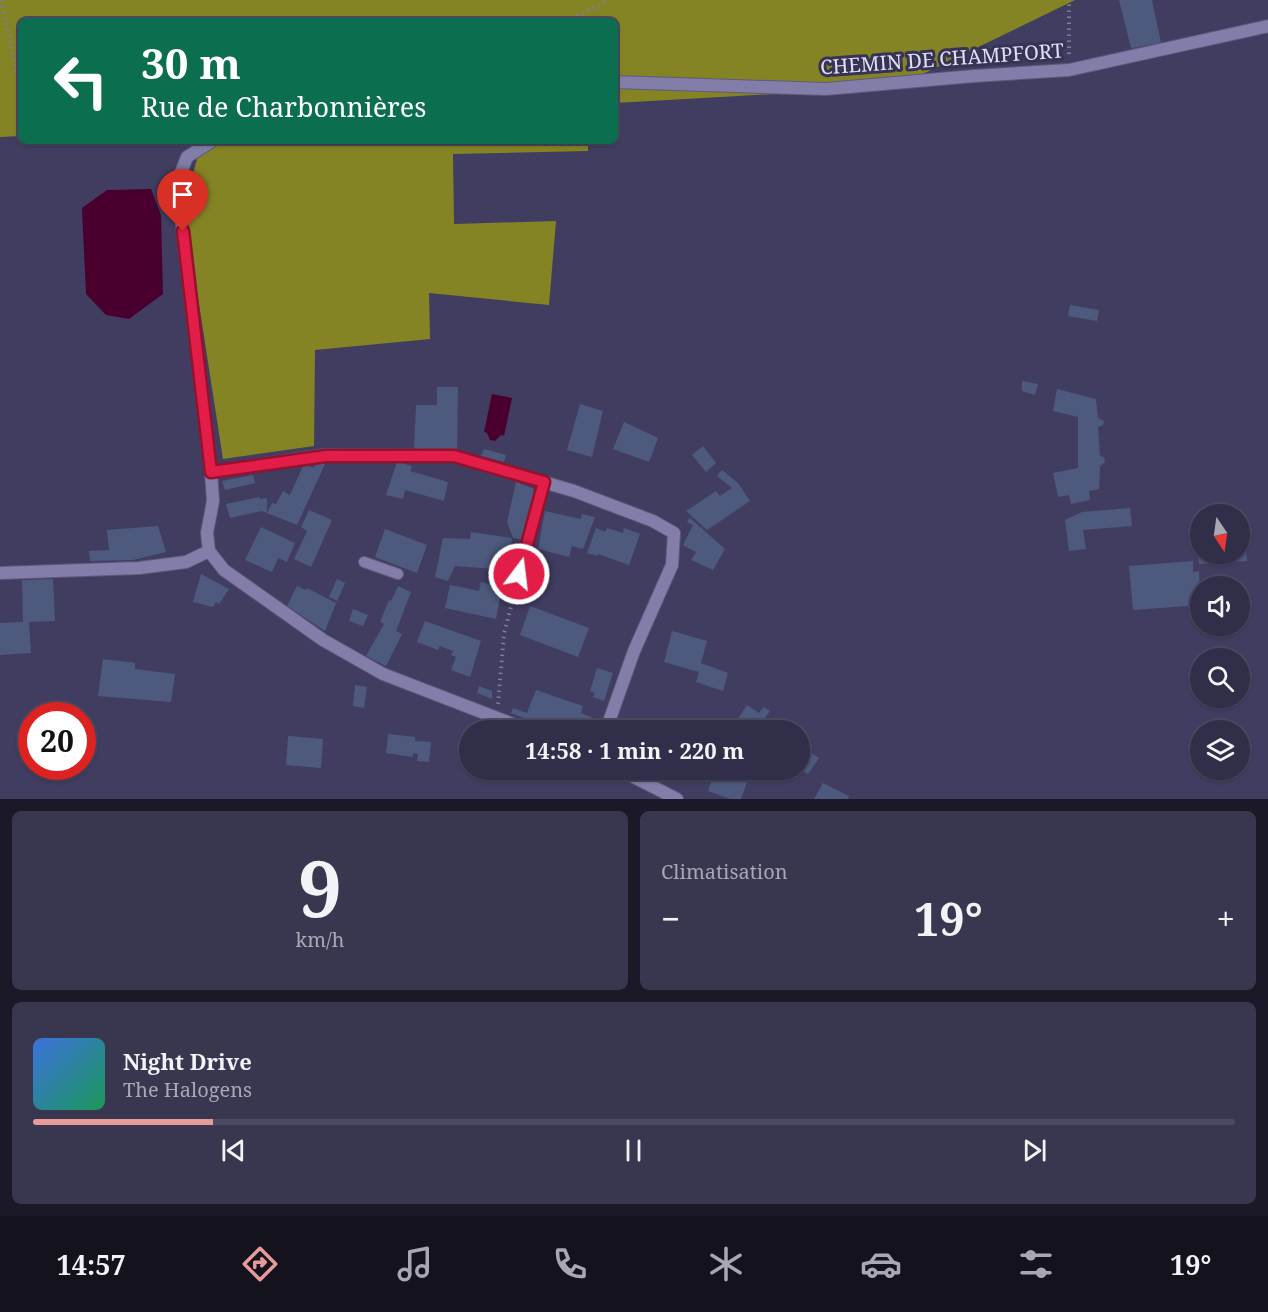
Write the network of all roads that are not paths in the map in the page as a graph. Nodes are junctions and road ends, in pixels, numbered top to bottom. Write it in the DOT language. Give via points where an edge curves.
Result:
graph roads {
  1 [pos="1268,26"];
  2 [pos="618,82"];
  3 [pos="207,144"];
  4 [pos="211,472"];
  5 [pos="544,482"];
  6 [pos="209,551"];
  7 [pos="364,562"];
  8 [pos="0,573"];
  9 [pos="398,574"];
  10 [pos="519,574"];
  11 [pos="501,720"];
  12 [pos="610,720"];
  13 [pos="640,780"];
  14 [pos="677,799"];
  1 -- 2 [label="street, CHEMIN DE CHAMPFORT" via="1069,70 825,89"];
  3 -- 4 [label="street" via="187,157 177,183"];
  4 -- 5 [label="street" via="326,456 454,456"];
  4 -- 6 [label="street"];
  5 -- 10 [label="lane"];
  5 -- 12 [label="street" via="653,521 674,533 672,565 634,651"];
  6 -- 8 [label="street" via="186,562 139,568"];
  6 -- 11 [label="street" via="224,570 331,645 382,674"];
  7 -- 9 [label="lane"];
  13 -- 14 [label="street"];
}
